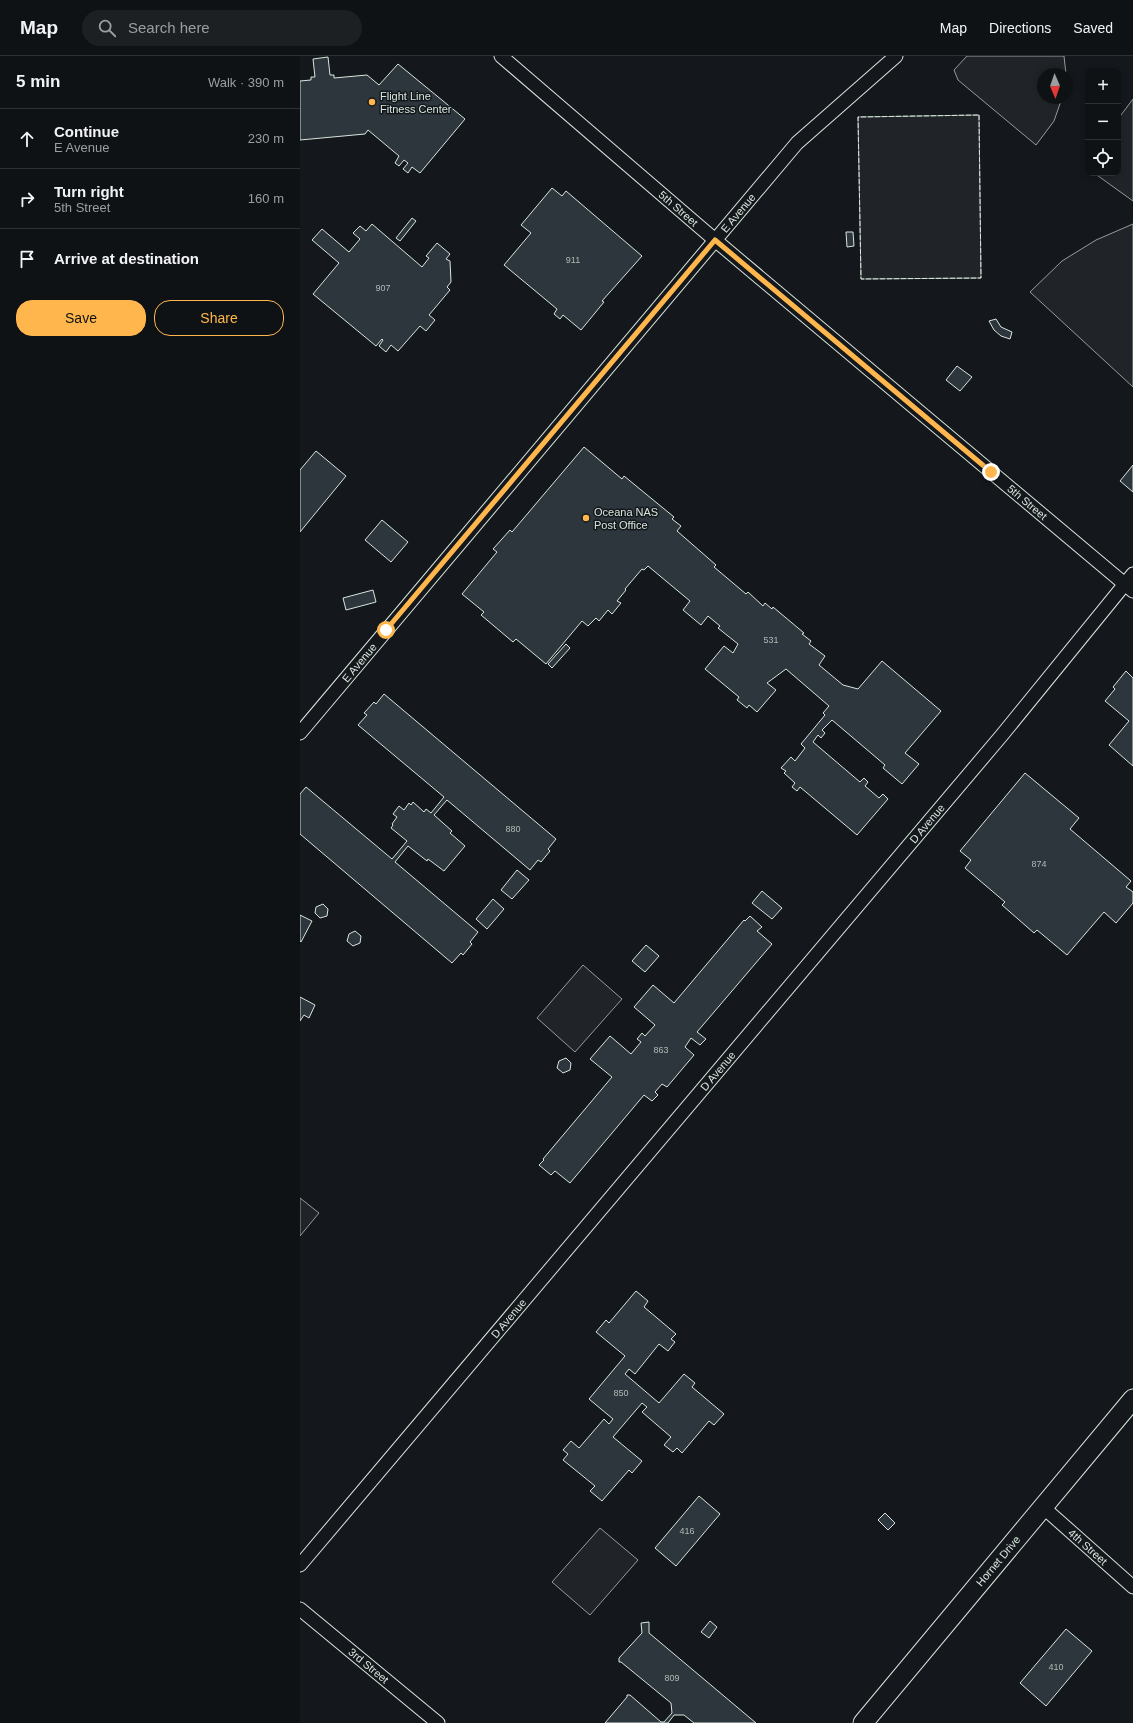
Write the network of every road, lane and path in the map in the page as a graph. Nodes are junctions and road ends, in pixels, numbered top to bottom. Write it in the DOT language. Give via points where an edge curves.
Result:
graph roads {
  1 [pos="501,56"];
  2 [pos="896,56"];
  3 [pos="715,240"];
  4 [pos="1130,583"];
  5 [pos="300,733"];
  6 [pos="1133,1399"];
  7 [pos="1042,1507"];
  8 [pos="300,1565"];
  9 [pos="1133,1587"];
  10 [pos="300,1609"];
  11 [pos="438,1723"];
  12 [pos="863,1723"];
  1 -- 3 [label="street, 5th Street"];
  2 -- 3 [label="street, E Avenue" via="797,143"];
  3 -- 4 [label="street, 5th Street"];
  3 -- 5 [label="street, E Avenue"];
  4 -- 8 [label="street, D Avenue"];
  6 -- 7 [label="main road, Hornet Drive"];
  7 -- 9 [label="street, 4th Street"];
  7 -- 12 [label="main road, Hornet Drive"];
  10 -- 11 [label="street, 3rd Street"];
}
